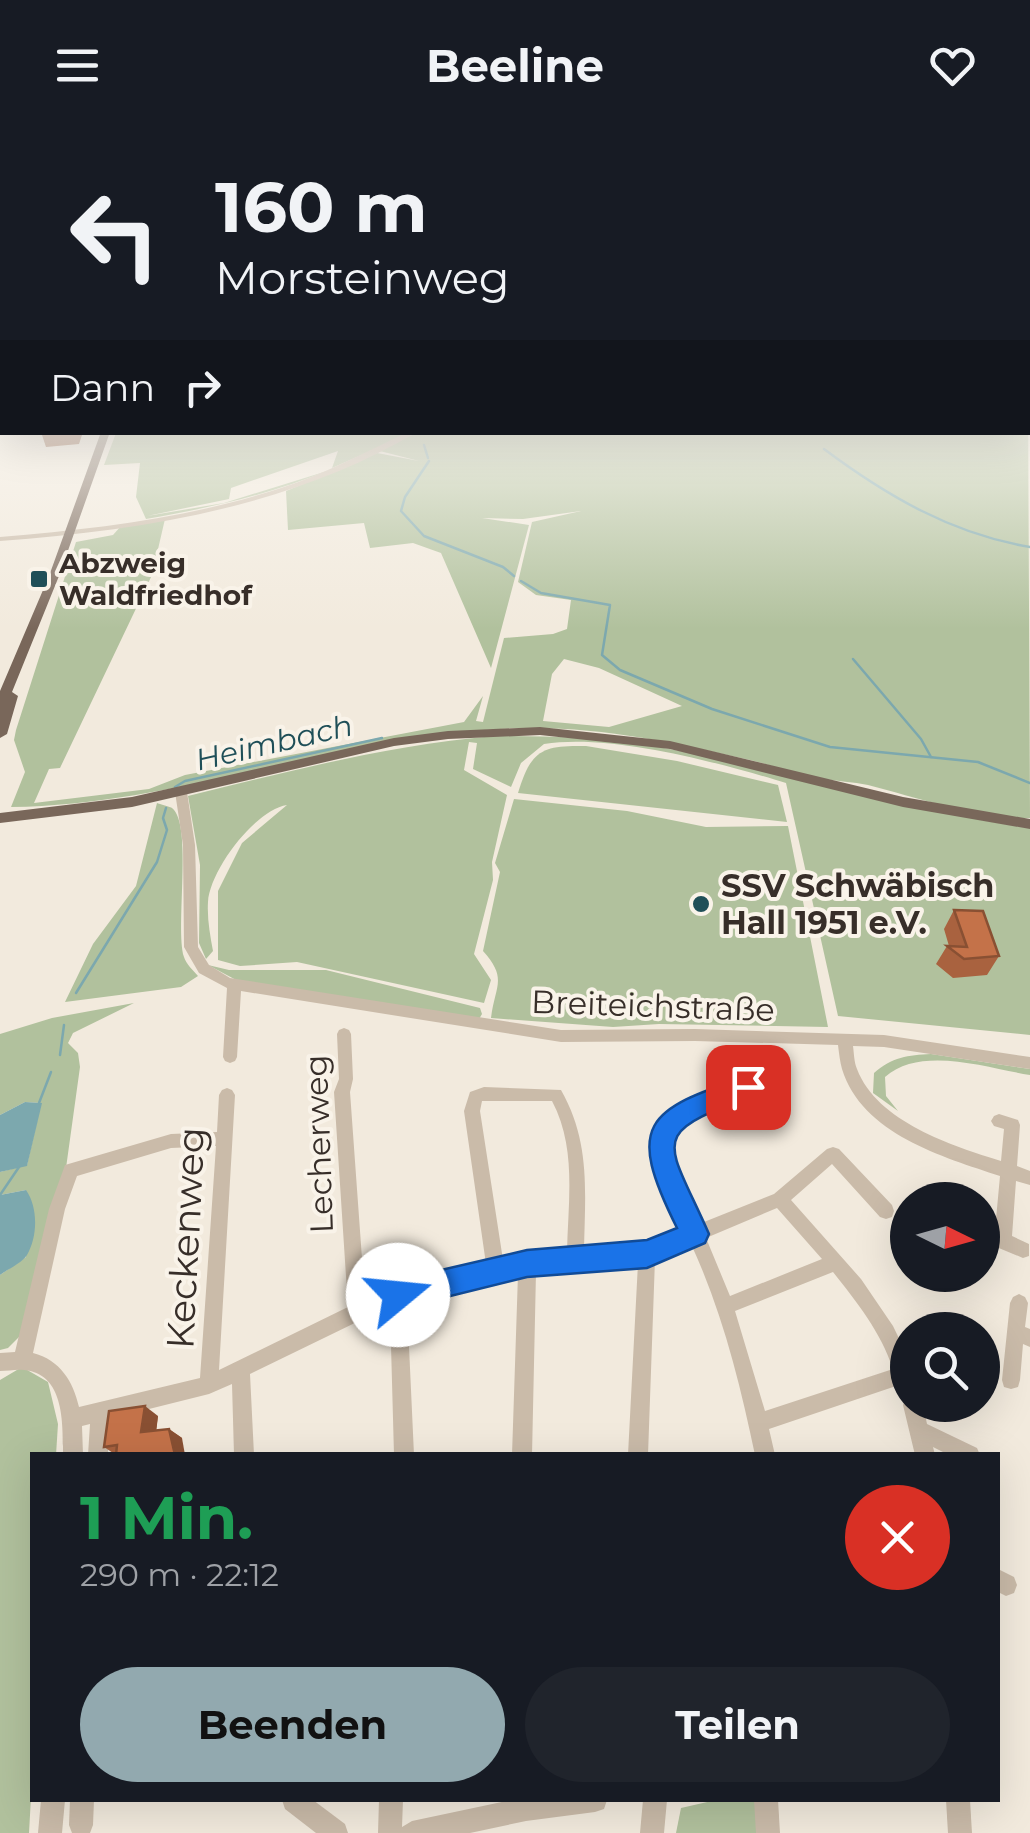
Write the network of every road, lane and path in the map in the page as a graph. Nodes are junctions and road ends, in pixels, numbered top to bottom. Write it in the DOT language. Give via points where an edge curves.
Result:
graph roads {
  1 [pos="92,470"];
  2 [pos="327,470"];
  3 [pos="69,534"];
  4 [pos="0,539"];
  5 [pos="35,622"];
  6 [pos="0,706"];
  7 [pos="0,734"];
  8 [pos="180,792"];
  9 [pos="2,815"];
  10 [pos="1030,824"];
  11 [pos="234,986"];
  12 [pos="344,1034"];
  13 [pos="844,1039"];
  14 [pos="230,1057"];
  15 [pos="1030,1063"];
  16 [pos="748,1087"];
  17 [pos="227,1095"];
  18 [pos="1011,1124"];
  19 [pos="223,1140"];
  20 [pos="1006,1170"];
  21 [pos="1030,1178"];
  22 [pos="780,1199"];
  23 [pos="886,1211"];
  24 [pos="695,1234"];
  25 [pos="1024,1250"];
  26 [pos="647,1254"];
  27 [pos="575,1258"];
  28 [pos="834,1263"];
  29 [pos="527,1264"];
  30 [pos="496,1270"];
  31 [pos="398,1295"];
  32 [pos="1018,1303"];
  33 [pos="726,1306"];
  34 [pos="357,1312"];
  35 [pos="890,1325"];
  36 [pos="1022,1335"];
  37 [pos="8,1362"];
  38 [pos="240,1371"];
  39 [pos="1010,1380"];
  40 [pos="890,1384"];
  41 [pos="209,1385"];
  42 [pos="100,1410"];
  43 [pos="73,1418"];
  44 [pos="917,1422"];
  45 [pos="759,1423"];
  46 [pos="919,1430"];
  47 [pos="73,1452"];
  48 [pos="98,1452"];
  49 [pos="244,1452"];
  50 [pos="404,1452"];
  51 [pos="522,1452"];
  52 [pos="638,1452"];
  53 [pos="764,1452"];
  54 [pos="923,1452"];
  55 [pos="964,1452"];
  56 [pos="52,1802"];
  57 [pos="297,1802"];
  58 [pos="391,1802"];
  59 [pos="567,1802"];
  60 [pos="655,1802"];
  61 [pos="766,1802"];
  62 [pos="958,1802"];
  63 [pos="526,1805"];
  64 [pos="50,1833"];
  65 [pos="336,1833"];
  66 [pos="390,1833"];
  67 [pos="412,1833"];
  68 [pos="652,1833"];
  69 [pos="768,1833"];
  70 [pos="960,1833"];
  1 -- 3 [label="main road"];
  2 -- 3 [label="street" via="283,490 198,511"];
  3 -- 4 [label="street"];
  3 -- 5 [label="main road"];
  5 -- 6 [label="main road"];
  5 -- 7 [label="main road"];
  8 -- 9 [label="main road"];
  8 -- 10 [label="main road" via="394,742 540,731 670,744 903,802"];
  8 -- 11 [label="street" via="189,845 191,947 209,973"];
  11 -- 13 [label="street, Breiteichstraße" via="561,1036"];
  11 -- 14 [label="street"];
  12 -- 34 [label="street, Lecherweg"];
  13 -- 15 [label="street, Breiteichstraße"];
  13 -- 20 [label="street" via="851,1073 884,1118"];
  16 -- 24 [label="street" via="699,1103 661,1135 666,1174"];
  17 -- 19 [label="street, Keckenweg"];
  18 -- 20 [label="street"];
  19 -- 37 [label="street" via="171,1141 71,1170"];
  19 -- 41 [label="street, Keckenweg"];
  20 -- 21 [label="street"];
  20 -- 25 [label="street" via="996,1238"];
  22 -- 23 [label="street" via="833,1154"];
  22 -- 24 [label="street"];
  22 -- 28 [label="street"];
  24 -- 26 [label="street"];
  24 -- 33 [label="street"];
  26 -- 27 [label="street"];
  26 -- 52 [label="street"];
  27 -- 29 [label="street"];
  27 -- 30 [label="street" via="570,1114 556,1095 476,1097 472,1111"];
  28 -- 33 [label="street"];
  28 -- 35 [label="street"];
  29 -- 30 [label="street"];
  29 -- 51 [label="street"];
  30 -- 31 [label="street"];
  31 -- 34 [label="street"];
  31 -- 50 [label="street"];
  32 -- 36 [label="street"];
  33 -- 45 [label="street"];
  34 -- 38 [label="street"];
  36 -- 39 [label="street"];
  37 -- 43 [label="street" via="38,1362 58,1378"];
  38 -- 41 [label="street"];
  38 -- 49 [label="street"];
  40 -- 45 [label="street"];
  41 -- 42 [label="street"];
  42 -- 43 [label="street"];
  42 -- 48 [label="street"];
  43 -- 47 [label="street"];
  44 -- 46 [label="street"];
  45 -- 53 [label="street"];
  46 -- 54 [label="street"];
  46 -- 55 [label="street"];
  56 -- 64 [label="street"];
  57 -- 65 [label="street"];
  58 -- 66 [label="street"];
  59 -- 63 [label="street"];
  60 -- 68 [label="street"];
  61 -- 69 [label="street"];
  62 -- 70 [label="street"];
  63 -- 67 [label="street"];
}
